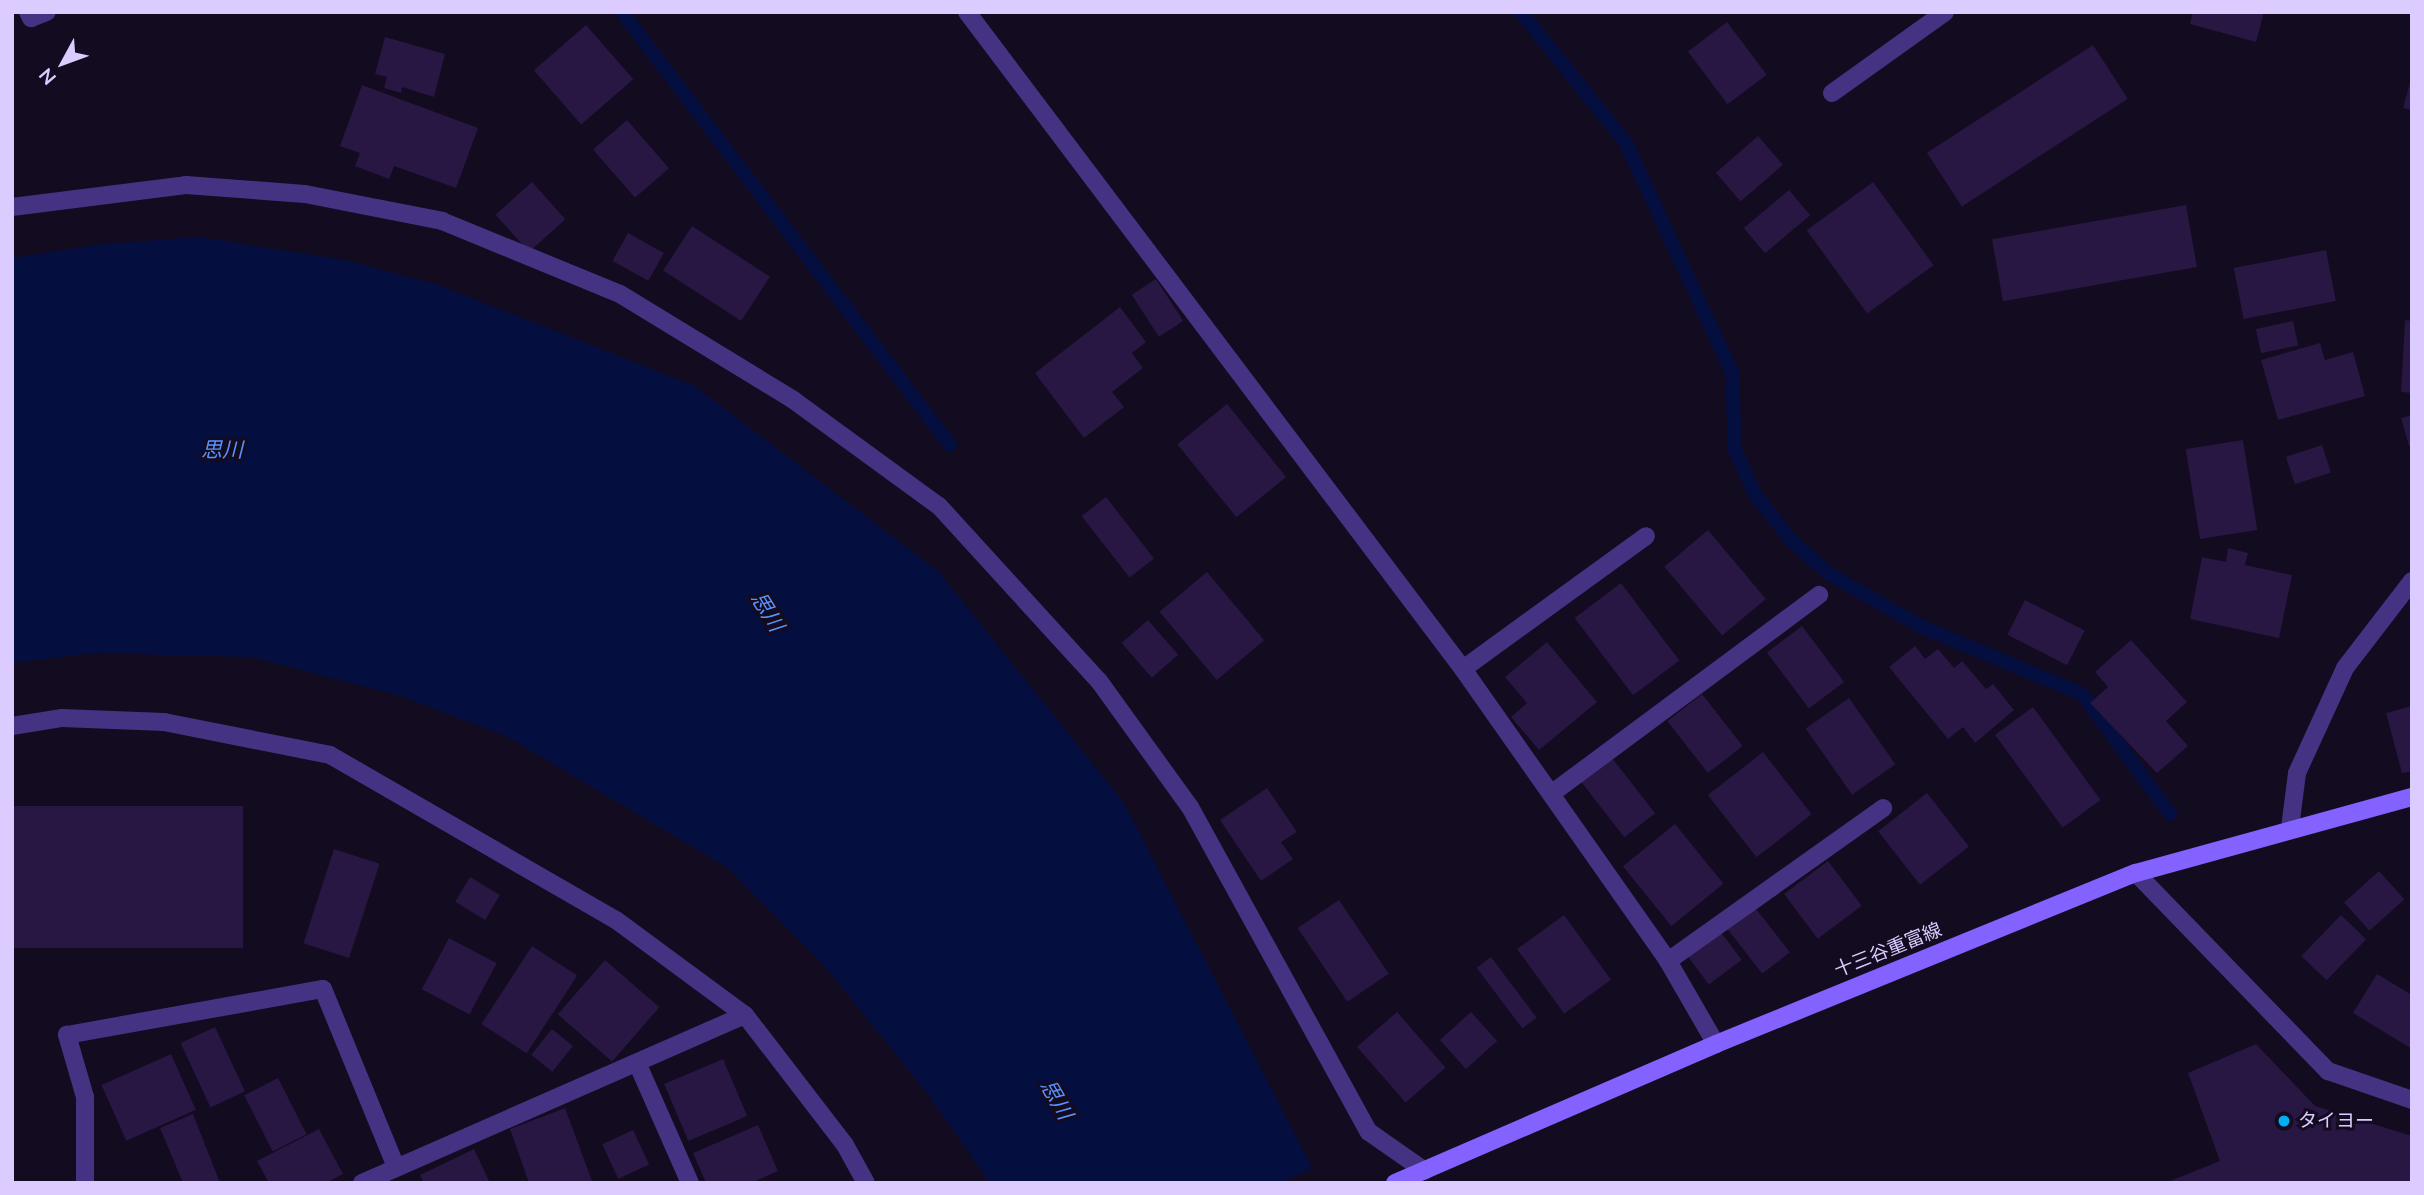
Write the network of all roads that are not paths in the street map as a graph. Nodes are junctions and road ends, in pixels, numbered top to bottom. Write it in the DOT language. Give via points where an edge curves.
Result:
graph roads {
  1 [pos="28,12"];
  2 [pos="47,12"];
  3 [pos="967,12"];
  4 [pos="1945,12"];
  5 [pos="1832,93"];
  6 [pos="12,207"];
  7 [pos="1646,536"];
  8 [pos="2412,581"];
  9 [pos="1819,595"];
  10 [pos="1463,669"];
  11 [pos="12,726"];
  12 [pos="1550,794"];
  13 [pos="2412,797"];
  14 [pos="1884,808"];
  15 [pos="2290,828"];
  16 [pos="2136,873"];
  17 [pos="1668,961"];
  18 [pos="745,1015"];
  19 [pos="1716,1044"];
  20 [pos="638,1065"];
  21 [pos="2412,1100"];
  22 [pos="396,1167"];
  23 [pos="1428,1177"];
  24 [pos="85,1183"];
  25 [pos="362,1183"];
  26 [pos="690,1183"];
  27 [pos="866,1183"];
  28 [pos="1395,1183"];
  1 -- 2 [label="street" via="31,18"];
  3 -- 10 [label="street"];
  4 -- 5 [label="street"];
  6 -- 23 [label="street" via="187,185 305,194 442,221 620,295 792,399 939,506 1099,681 1190,807 1368,1132"];
  7 -- 10 [label="street"];
  8 -- 15 [label="street" via="2345,668 2297,773"];
  9 -- 12 [label="street"];
  10 -- 12 [label="street"];
  11 -- 18 [label="street" via="62,718 164,722 330,755 616,920"];
  12 -- 17 [label="street"];
  13 -- 15 [label="main road, 十三谷重富線"];
  14 -- 17 [label="street"];
  15 -- 16 [label="main road, 十三谷重富線"];
  16 -- 19 [label="main road, 十三谷重富線"];
  16 -- 21 [label="street" via="2328,1071"];
  17 -- 19 [label="street"];
  18 -- 20 [label="street"];
  18 -- 27 [label="street" via="845,1145"];
  19 -- 23 [label="main road, 十三谷重富線"];
  20 -- 22 [label="street"];
  20 -- 26 [label="street"];
  22 -- 24 [label="street" via="323,989 67,1035 85,1097"];
  22 -- 25 [label="street"];
  23 -- 28 [label="main road, 十三谷重富線"];
}
